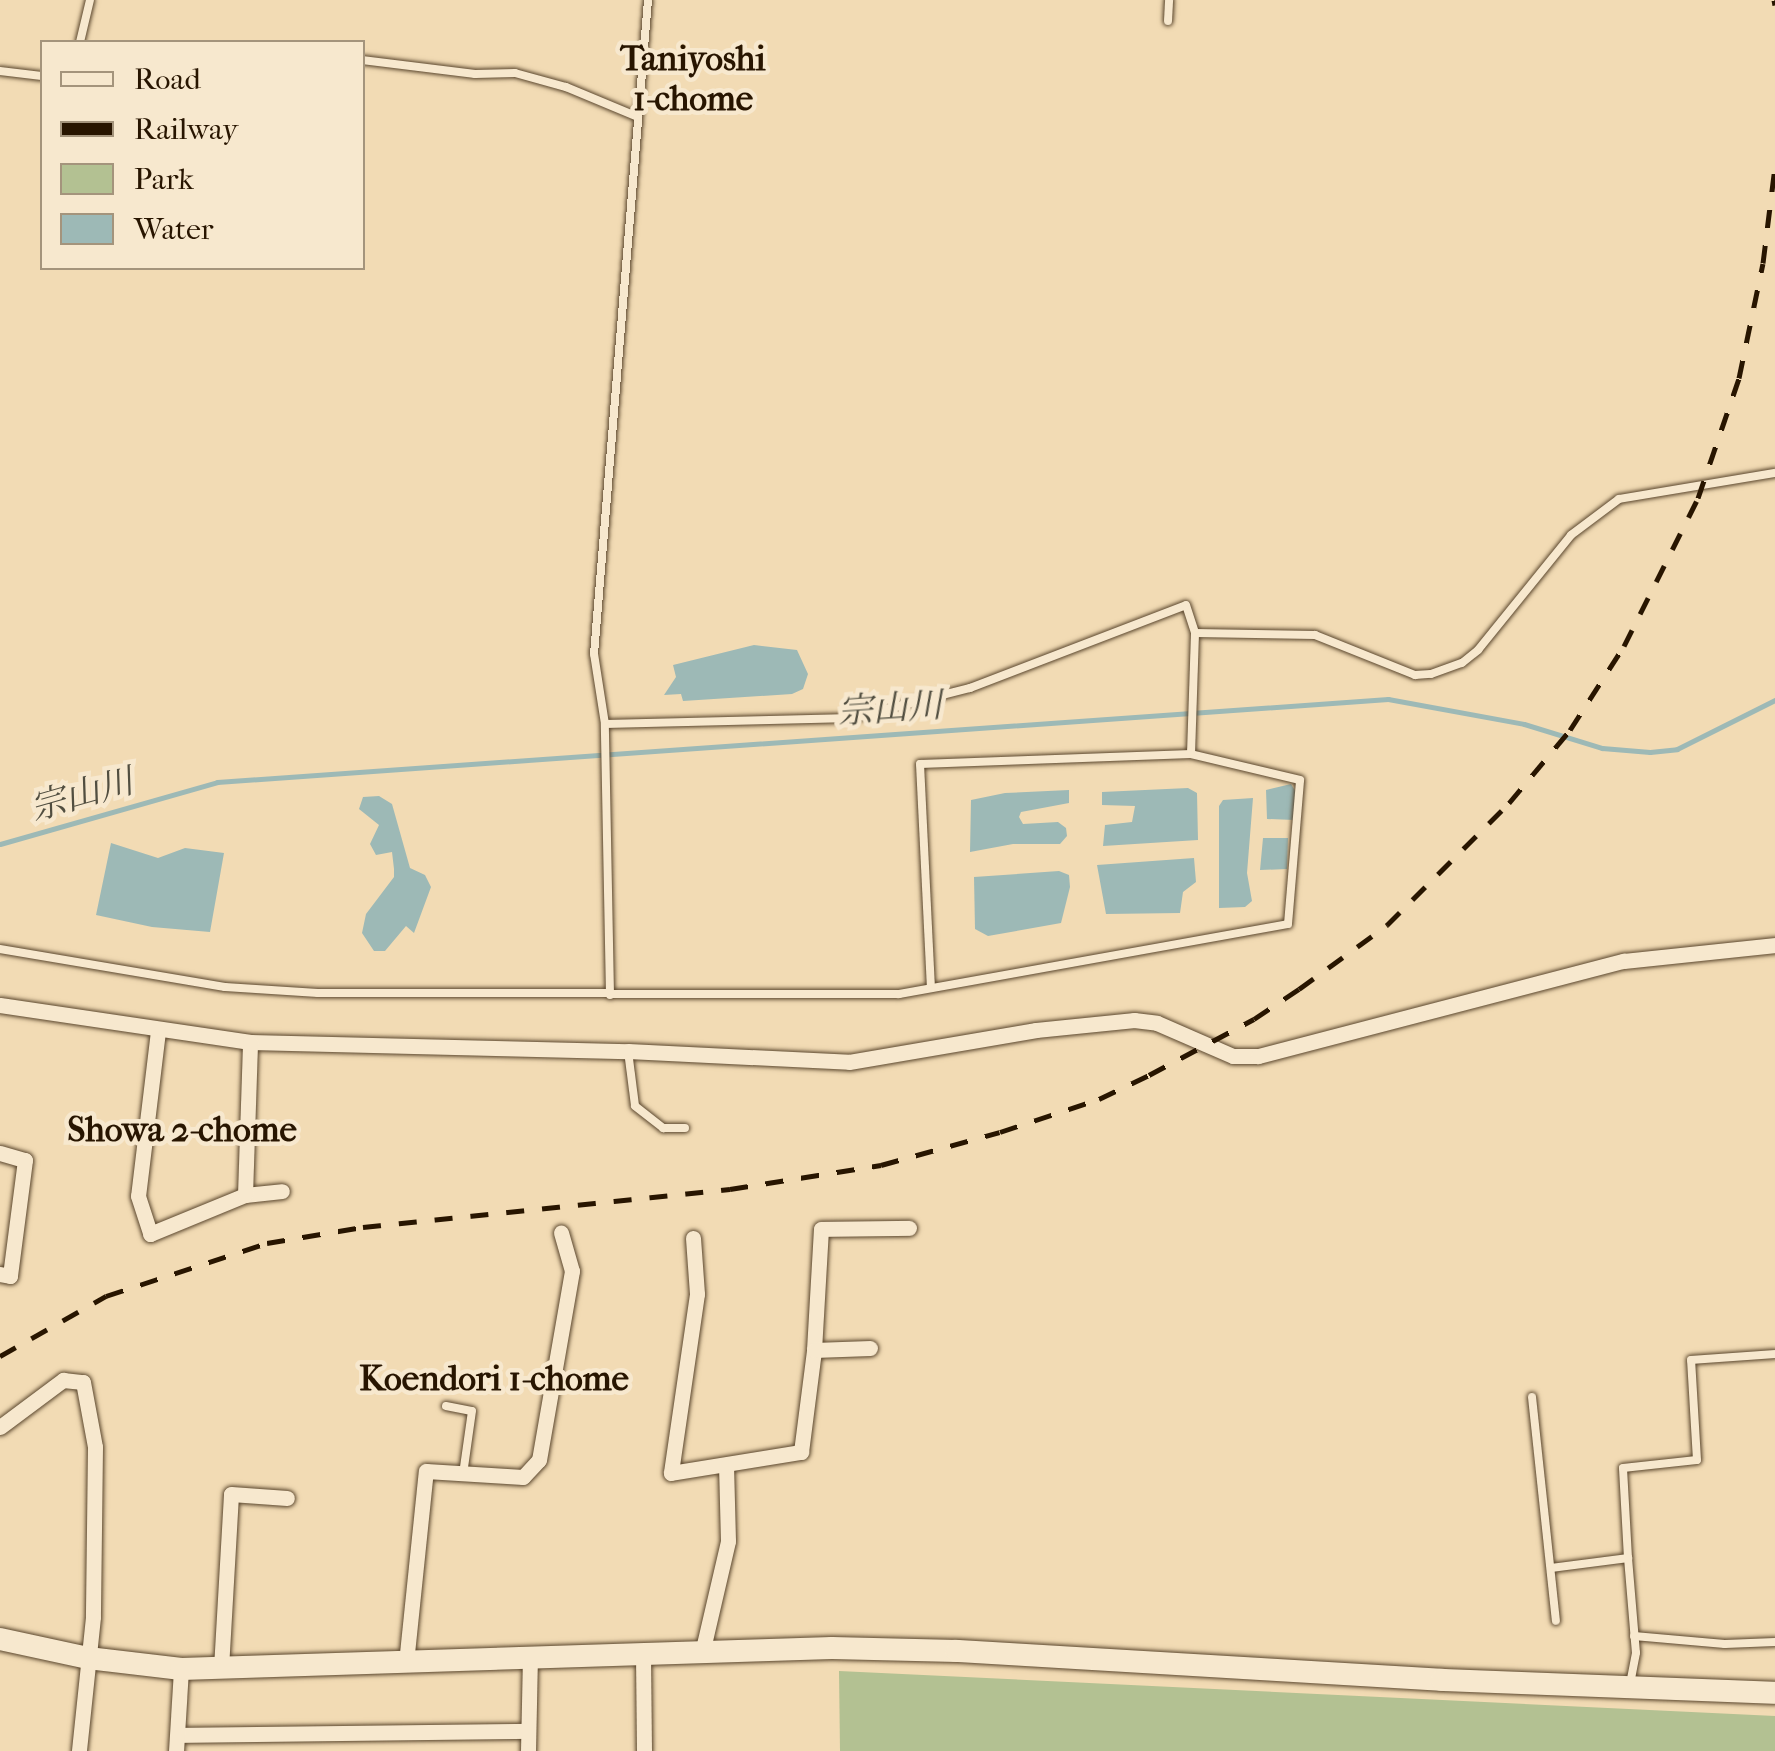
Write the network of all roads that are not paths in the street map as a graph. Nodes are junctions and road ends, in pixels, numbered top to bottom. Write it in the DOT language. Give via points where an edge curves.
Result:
graph roads {
  1 [pos="90,0"];
  2 [pos="648,0"];
  3 [pos="1169,0"];
  4 [pos="1168,21"];
  5 [pos="80,40"];
  6 [pos="365,60"];
  7 [pos="0,71"];
  8 [pos="40,76"];
  9 [pos="638,118"];
  10 [pos="1775,473"];
  11 [pos="1194,633"];
  12 [pos="605,724"];
  13 [pos="1191,754"];
  14 [pos="1775,945"];
  15 [pos="0,949"];
  16 [pos="931,988"];
  17 [pos="610,994"];
  18 [pos="0,1005"];
  19 [pos="158,1031"];
  20 [pos="250,1042"];
  21 [pos="628,1051"];
  22 [pos="685,1128"];
  23 [pos="0,1153"];
  24 [pos="282,1191"];
  25 [pos="245,1195"];
  26 [pos="909,1228"];
  27 [pos="561,1233"];
  28 [pos="693,1238"];
  29 [pos="0,1274"];
  30 [pos="870,1348"];
  31 [pos="814,1350"];
  32 [pos="1775,1354"];
  33 [pos="1532,1397"];
  34 [pos="446,1406"];
  35 [pos="0,1427"];
  36 [pos="726,1468"];
  37 [pos="463,1474"];
  38 [pos="287,1498"];
  39 [pos="1628,1558"];
  40 [pos="1551,1568"];
  41 [pos="1556,1621"];
  42 [pos="1634,1636"];
  43 [pos="0,1639"];
  44 [pos="1775,1642"];
  45 [pos="702,1652"];
  46 [pos="644,1654"];
  47 [pos="530,1657"];
  48 [pos="88,1658"];
  49 [pos="406,1663"];
  50 [pos="220,1668"];
  51 [pos="181,1669"];
  52 [pos="1629,1688"];
  53 [pos="1775,1693"];
  54 [pos="528,1731"];
  55 [pos="177,1743"];
  56 [pos="80,1751"];
  57 [pos="528,1751"];
  58 [pos="644,1751"];
  1 -- 5 [label="lane"];
  2 -- 9 [label="lane"];
  3 -- 4 [label="lane"];
  6 -- 9 [label="lane" via="515,73"];
  7 -- 8 [label="lane"];
  9 -- 12 [label="lane" via="594,654"];
  10 -- 11 [label="lane" via="1619,499 1571,535 1478,650 1444,671 1415,676 1315,635"];
  11 -- 12 [label="lane" via="1186,605 970,688 852,718"];
  11 -- 13 [label="lane"];
  12 -- 17 [label="lane"];
  13 -- 16 [label="lane" via="920,764"];
  13 -- 16 [label="lane" via="1300,780 1288,924"];
  14 -- 21 [label="street" via="1624,962 1258,1056 1234,1056 1134,1020 849,1062"];
  15 -- 17 [label="lane" via="225,987"];
  16 -- 17 [label="lane" via="899,994"];
  18 -- 19 [label="street"];
  19 -- 20 [label="street"];
  19 -- 25 [label="street" via="138,1196 150,1234"];
  20 -- 21 [label="street"];
  20 -- 25 [label="street"];
  21 -- 22 [label="lane" via="635,1106 662,1128"];
  23 -- 29 [label="street" via="25,1160 10,1276"];
  24 -- 25 [label="street"];
  26 -- 31 [label="street" via="821,1229"];
  27 -- 37 [label="street" via="572,1271 539,1460 523,1477"];
  28 -- 36 [label="street" via="697,1294 671,1473"];
  30 -- 31 [label="street"];
  31 -- 36 [label="street" via="801,1452"];
  32 -- 39 [label="lane" via="1691,1360 1696,1460 1623,1468"];
  33 -- 40 [label="lane"];
  34 -- 37 [label="lane" via="472,1411"];
  35 -- 48 [label="street" via="64,1380 83,1382 95,1447"];
  36 -- 45 [label="street" via="728,1541"];
  37 -- 49 [label="street" via="426,1472"];
  38 -- 50 [label="street" via="231,1494"];
  39 -- 40 [label="lane"];
  39 -- 42 [label="lane"];
  40 -- 41 [label="lane"];
  42 -- 44 [label="lane"];
  42 -- 52 [label="lane"];
  43 -- 48 [label="street"];
  45 -- 46 [label="street"];
  45 -- 52 [label="street" via="957,1651"];
  46 -- 47 [label="street"];
  46 -- 58 [label="street"];
  47 -- 49 [label="street"];
  47 -- 54 [label="street"];
  48 -- 51 [label="street"];
  48 -- 56 [label="street"];
  49 -- 50 [label="street"];
  50 -- 51 [label="street"];
  51 -- 55 [label="street"];
  52 -- 53 [label="street"];
  54 -- 55 [label="street"];
  54 -- 57 [label="street"];
}
